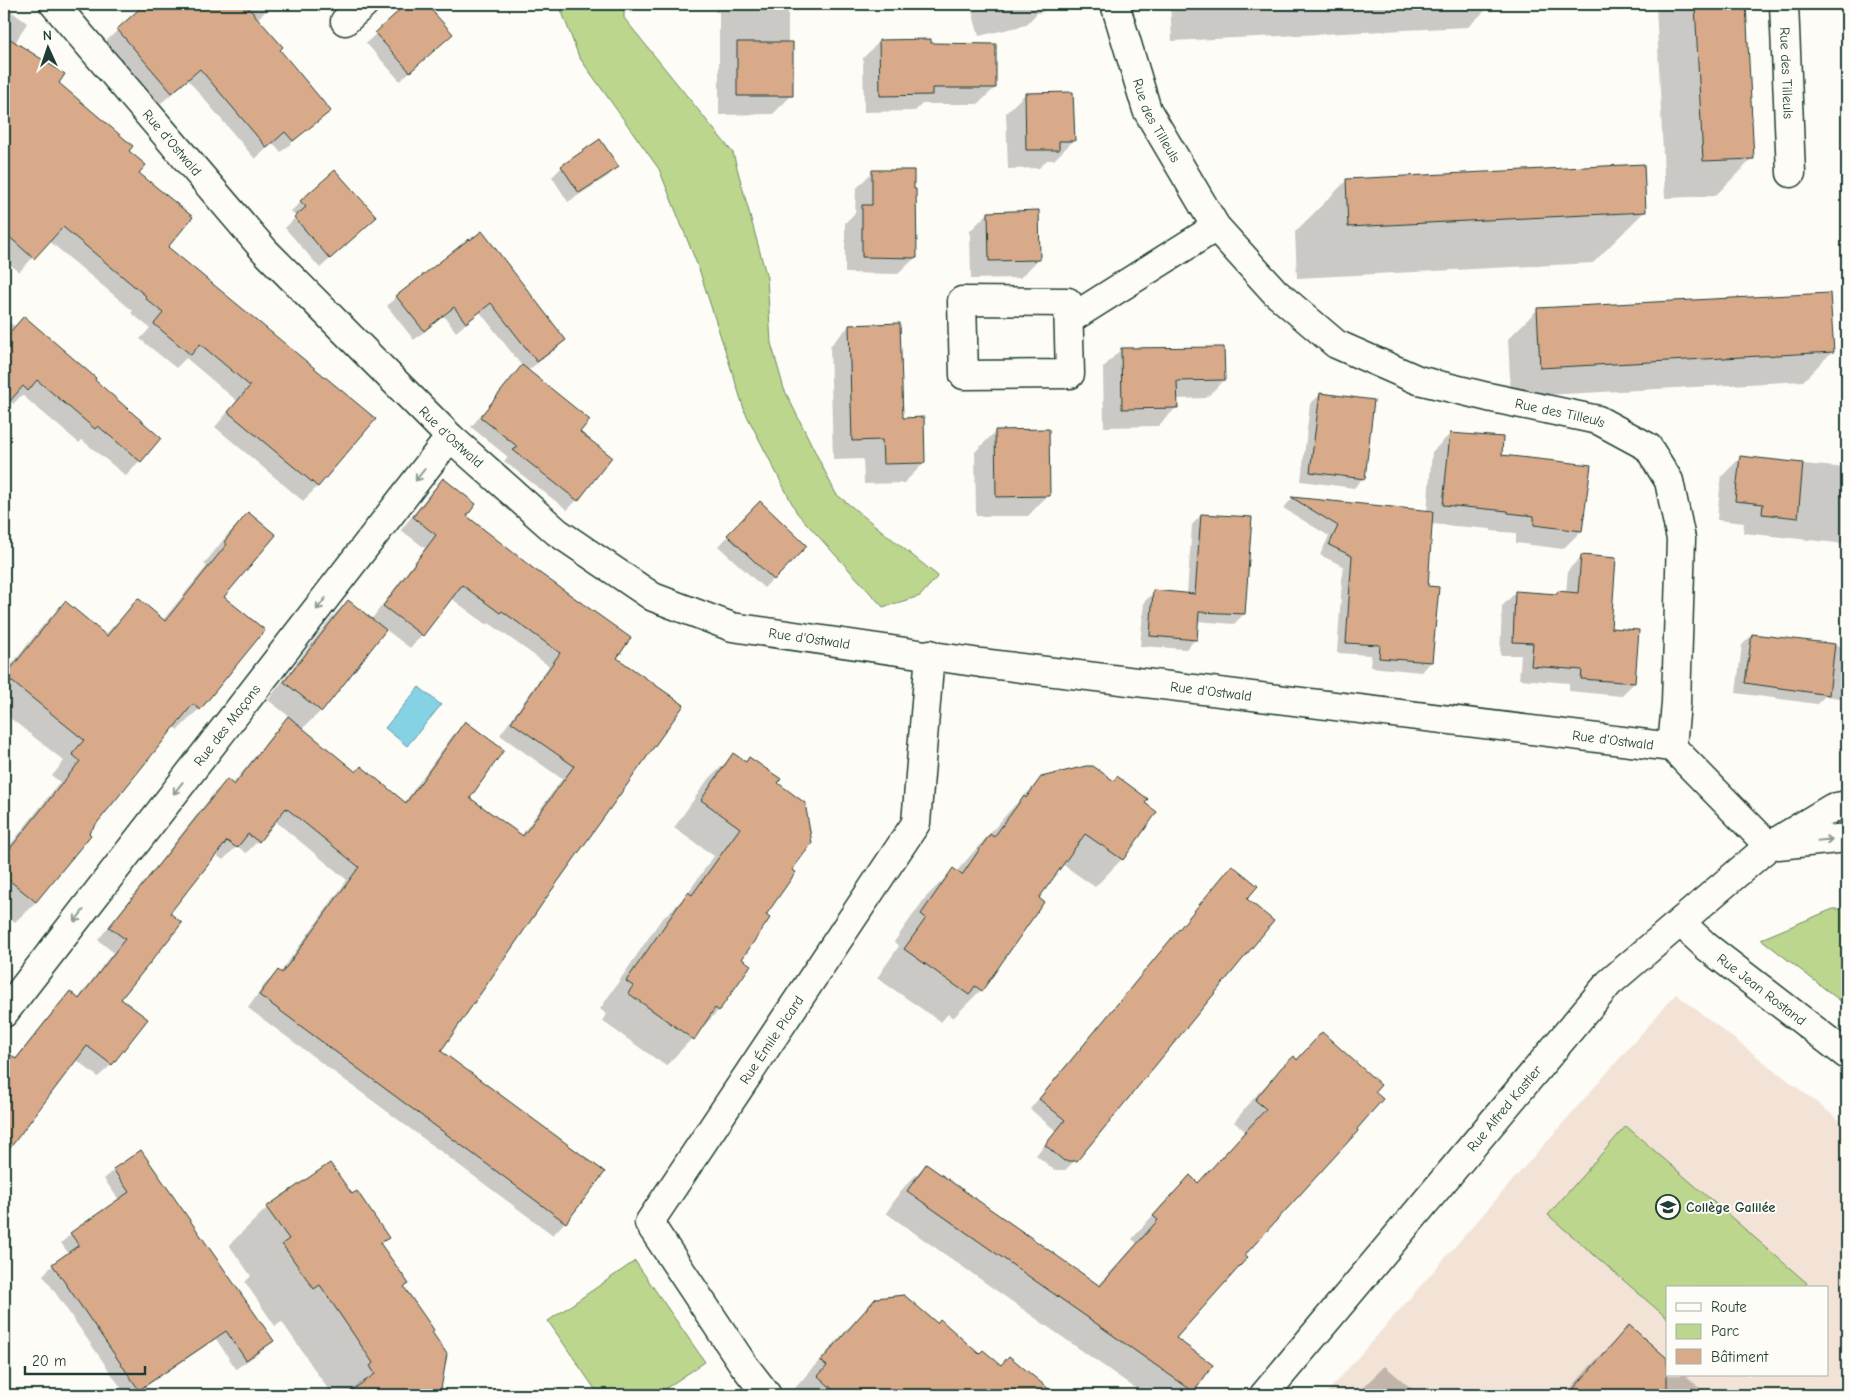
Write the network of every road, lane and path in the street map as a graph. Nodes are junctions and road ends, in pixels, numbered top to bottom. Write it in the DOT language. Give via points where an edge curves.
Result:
graph roads {
  1 [pos="54,4"];
  2 [pos="1115,4"];
  3 [pos="1784,4"];
  4 [pos="1791,173"];
  5 [pos="1216,227"];
  6 [pos="1070,319"];
  7 [pos="450,437"];
  8 [pos="930,654"];
  9 [pos="1672,747"];
  10 [pos="1847,805"];
  11 [pos="1847,838"];
  12 [pos="1769,846"];
  13 [pos="1680,922"];
  14 [pos="4,1013"];
  15 [pos="1847,1055"];
  16 [pos="767,1395"];
  17 [pos="1264,1395"];
  1 -- 7 [label="street, Rue d'Ostwald" via="265,252"];
  2 -- 5 [label="street, Rue des Tilleuls" via="1147,110"];
  3 -- 4 [label="street, Rue des Tilleuls"];
  5 -- 6 [label="street"];
  5 -- 9 [label="street, Rue des Tilleuls" via="1275,292 1336,344 1418,380 1598,420 1648,447 1669,481 1681,539"];
  6 -- 6 [label="street" via="1070,374 964,375 962,302 1068,302"];
  7 -- 8 [label="street, Rue d'Ostwald" via="557,532 653,596 732,627"];
  7 -- 14 [label="street, Rue des Maçons, one-way"];
  8 -- 9 [label="street, Rue d'Ostwald"];
  8 -- 16 [label="street, Rue Émile Picard" via="916,823 649,1223"];
  9 -- 12 [label="street, Rue d'Ostwald"];
  10 -- 12 [label="street" via="1832,808"];
  12 -- 11 [label="street, one-way"];
  12 -- 13 [label="street, Rue Alfred Kastler"];
  13 -- 15 [label="street, Rue Jean Rostand" via="1707,947"];
  13 -- 17 [label="street, Rue Alfred Kastler" via="1609,983"];
}
